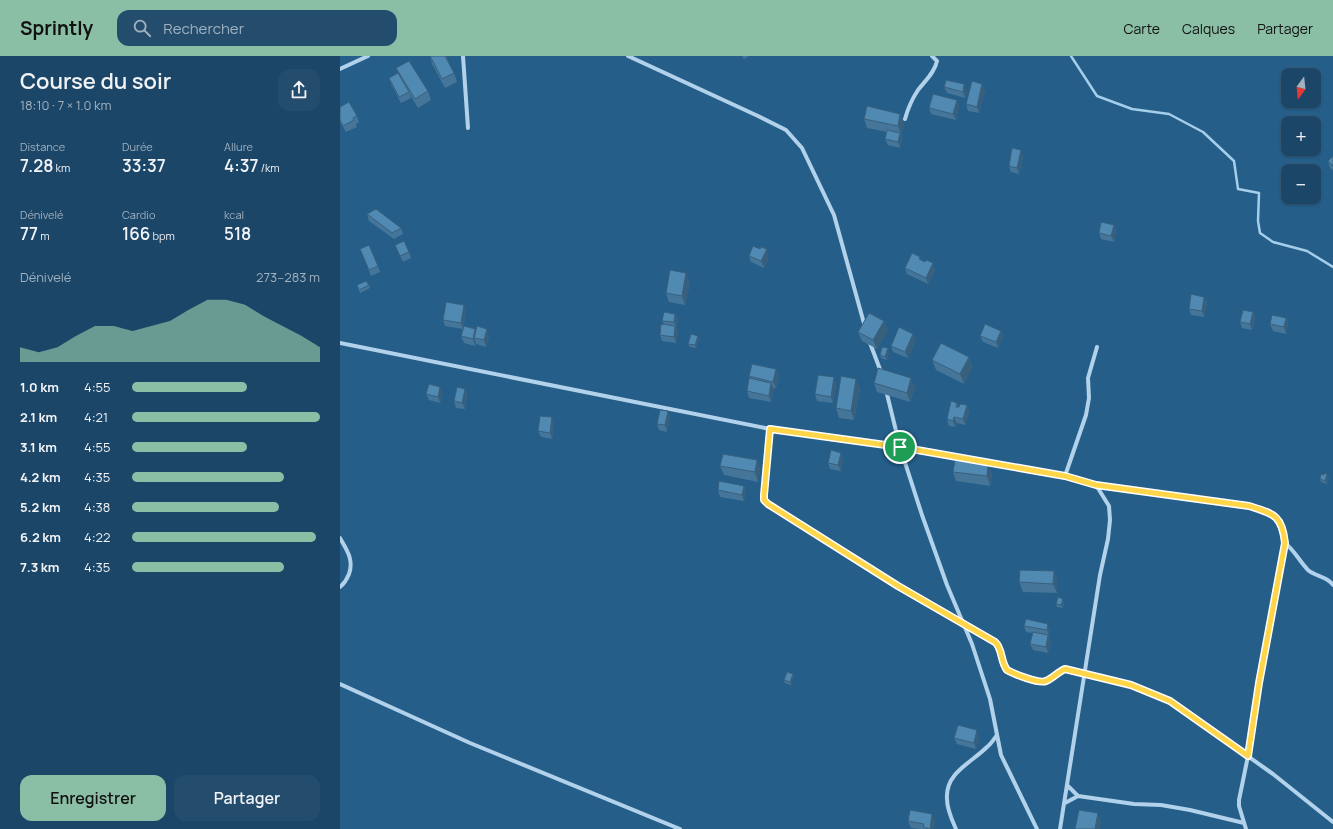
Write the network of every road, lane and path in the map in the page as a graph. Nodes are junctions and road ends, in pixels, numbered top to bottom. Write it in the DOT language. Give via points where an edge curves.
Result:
graph roads {
  1 [pos="368,56"];
  2 [pos="463,56"];
  3 [pos="628,56"];
  4 [pos="932,56"];
  5 [pos="340,69"];
  6 [pos="905,119"];
  7 [pos="468,128"];
  8 [pos="866,330"];
  9 [pos="868,338"];
  10 [pos="340,343"];
  11 [pos="1097,347"];
  12 [pos="882,375"];
  13 [pos="884,383"];
  14 [pos="770,429"];
  15 [pos="900,447"];
  16 [pos="1065,476"];
  17 [pos="1096,485"];
  18 [pos="340,538"];
  19 [pos="1285,543"];
  20 [pos="1333,585"];
  21 [pos="340,587"];
  22 [pos="963,624"];
  23 [pos="1084,673"];
  24 [pos="340,684"];
  25 [pos="997,735"];
  26 [pos="1248,756"];
  27 [pos="1068,786"];
  28 [pos="1078,796"];
  29 [pos="1065,803"];
  30 [pos="1333,822"];
  31 [pos="1244,823"];
  32 [pos="680,829"];
  33 [pos="956,829"];
  34 [pos="1037,829"];
  35 [pos="1060,829"];
  36 [pos="1246,829"];
  1 -- 5 [label="street"];
  2 -- 7 [label="street"];
  3 -- 8 [label="street" via="786,130 802,148 834,215"];
  4 -- 6 [label="street" via="937,61 936,67 917,91"];
  9 -- 12 [label="street"];
  10 -- 14 [label="street"];
  11 -- 16 [label="street" via="1088,378 1086,415"];
  13 -- 15 [label="street"];
  14 -- 15 [label="street"];
  14 -- 22 [label="street" via="764,500 898,586"];
  15 -- 16 [label="street"];
  15 -- 22 [label="street" via="934,550"];
  16 -- 17 [label="street"];
  17 -- 19 [label="street" via="1249,506 1270,513 1279,520 1284,530"];
  17 -- 23 [label="street" via="1109,506 1108,539"];
  18 -- 21 [label="street" via="350,557 351,568"];
  19 -- 20 [label="street" via="1308,570 1327,579"];
  19 -- 26 [label="street"];
  22 -- 23 [label="street" via="998,644 1004,666 1012,673 1043,682 1065,669"];
  22 -- 25 [label="street" via="990,699"];
  23 -- 26 [label="street" via="1131,685 1170,701"];
  23 -- 27 [label="street"];
  24 -- 32 [label="street" via="470,743"];
  25 -- 33 [label="street" via="988,747 959,769 951,780 947,801"];
  25 -- 34 [label="street" via="1001,755"];
  26 -- 30 [label="street"];
  26 -- 31 [label="street" via="1239,800"];
  27 -- 28 [label="street"];
  27 -- 29 [label="street"];
  28 -- 29 [label="street"];
  28 -- 31 [label="street" via="1161,805"];
  29 -- 35 [label="street"];
  31 -- 36 [label="street"];
}
